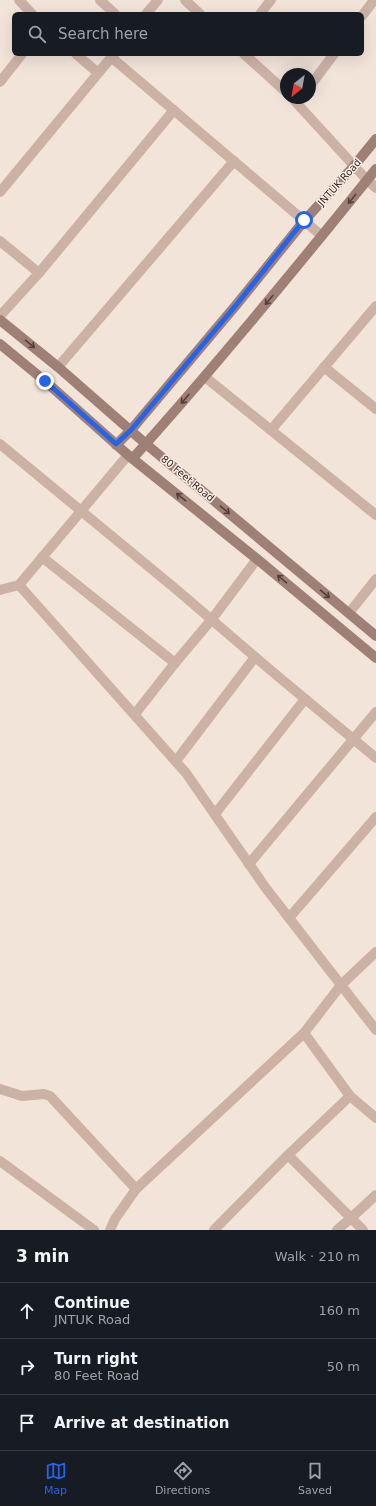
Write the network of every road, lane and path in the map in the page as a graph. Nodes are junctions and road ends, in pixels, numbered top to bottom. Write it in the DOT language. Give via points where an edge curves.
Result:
graph roads {
  1 [pos="19,0"];
  2 [pos="100,0"];
  3 [pos="158,0"];
  4 [pos="185,0"];
  5 [pos="272,0"];
  6 [pos="374,0"];
  7 [pos="30,12"];
  8 [pos="113,12"];
  9 [pos="148,12"];
  10 [pos="198,12"];
  11 [pos="262,12"];
  12 [pos="364,13"];
  13 [pos="20,56"];
  14 [pos="78,56"];
  15 [pos="112,56"];
  16 [pos="246,56"];
  17 [pos="332,56"];
  18 [pos="98,73"];
  19 [pos="316,78"];
  20 [pos="0,82"];
  21 [pos="280,87"];
  22 [pos="300,104"];
  23 [pos="174,110"];
  24 [pos="376,139"];
  25 [pos="234,161"];
  26 [pos="354,166"];
  27 [pos="376,169"];
  28 [pos="367,180"];
  29 [pos="376,188"];
  30 [pos="0,192"];
  31 [pos="304,220"];
  32 [pos="322,236"];
  33 [pos="0,241"];
  34 [pos="39,273"];
  35 [pos="376,306"];
  36 [pos="0,316"];
  37 [pos="0,320"];
  38 [pos="0,344"];
  39 [pos="58,367"];
  40 [pos="324,367"];
  41 [pos="204,377"];
  42 [pos="376,409"];
  43 [pos="131,430"];
  44 [pos="271,430"];
  45 [pos="0,444"];
  46 [pos="116,444"];
  47 [pos="146,444"];
  48 [pos="130,457"];
  49 [pos="80,511"];
  50 [pos="376,515"];
  51 [pos="42,557"];
  52 [pos="257,559"];
  53 [pos="376,579"];
  54 [pos="19,585"];
  55 [pos="0,590"];
  56 [pos="349,613"];
  57 [pos="212,619"];
  58 [pos="376,636"];
  59 [pos="254,656"];
  60 [pos="376,658"];
  61 [pos="176,663"];
  62 [pos="305,699"];
  63 [pos="376,712"];
  64 [pos="135,714"];
  65 [pos="353,739"];
  66 [pos="376,758"];
  67 [pos="176,761"];
  68 [pos="214,814"];
  69 [pos="376,817"];
  70 [pos="249,864"];
  71 [pos="290,918"];
  72 [pos="376,952"];
  73 [pos="341,985"];
  74 [pos="376,1030"];
  75 [pos="304,1034"];
  76 [pos="0,1088"];
  77 [pos="350,1096"];
  78 [pos="376,1118"];
  79 [pos="288,1155"];
  80 [pos="1,1163"];
  81 [pos="136,1189"];
  82 [pos="376,1195"];
  83 [pos="351,1218"];
  84 [pos="94,1230"];
  85 [pos="110,1230"];
  86 [pos="214,1230"];
  87 [pos="337,1230"];
  88 [pos="363,1230"];
  1 -- 7 [label="street"];
  2 -- 8 [label="street"];
  3 -- 9 [label="street"];
  4 -- 10 [label="street"];
  5 -- 11 [label="street"];
  6 -- 12 [label="street"];
  13 -- 20 [label="street"];
  14 -- 18 [label="street"];
  15 -- 18 [label="street"];
  15 -- 23 [label="street"];
  16 -- 21 [label="street"];
  17 -- 19 [label="street"];
  18 -- 30 [label="street"];
  22 -- 26 [label="street"];
  23 -- 25 [label="street"];
  23 -- 34 [label="street"];
  24 -- 26 [label="main road, JNTUK Road"];
  25 -- 31 [label="street"];
  25 -- 39 [label="street"];
  26 -- 28 [label="street"];
  26 -- 31 [label="main road, JNTUK Road"];
  27 -- 28 [label="main road, JNTUK Road"];
  28 -- 29 [label="street"];
  28 -- 32 [label="main road, JNTUK Road, one-way"];
  31 -- 32 [label="street"];
  31 -- 43 [label="main road, JNTUK Road"];
  32 -- 41 [label="main road, JNTUK Road, one-way"];
  33 -- 34 [label="street"];
  34 -- 36 [label="street"];
  35 -- 40 [label="street"];
  37 -- 39 [label="main road, 80 Feet Road, one-way"];
  38 -- 46 [label="main road, 80 Feet Road"];
  39 -- 43 [label="main road, 80 Feet Road"];
  40 -- 42 [label="street"];
  40 -- 44 [label="street"];
  41 -- 44 [label="street"];
  41 -- 47 [label="main road, JNTUK Road, one-way"];
  43 -- 46 [label="main road, JNTUK Road"];
  43 -- 47 [label="main road, 80 Feet Road"];
  44 -- 50 [label="street"];
  45 -- 49 [label="street"];
  46 -- 48 [label="main road, 80 Feet Road"];
  47 -- 48 [label="main road, JNTUK Road"];
  47 -- 56 [label="main road, 80 Feet Road, one-way"];
  48 -- 49 [label="street"];
  52 -- 48 [label="main road, 80 Feet Road, one-way"];
  49 -- 51 [label="street"];
  49 -- 57 [label="street"];
  51 -- 54 [label="street"];
  51 -- 61 [label="street"];
  52 -- 57 [label="street"];
  60 -- 52 [label="main road, 80 Feet Road, one-way"];
  53 -- 56 [label="street"];
  54 -- 55 [label="street"];
  54 -- 64 [label="street"];
  56 -- 58 [label="main road, 80 Feet Road"];
  57 -- 59 [label="street"];
  57 -- 61 [label="street"];
  59 -- 62 [label="street"];
  59 -- 67 [label="street"];
  61 -- 64 [label="street"];
  62 -- 65 [label="street"];
  62 -- 68 [label="street"];
  63 -- 65 [label="street"];
  64 -- 67 [label="street"];
  65 -- 66 [label="street"];
  65 -- 70 [label="street"];
  67 -- 68 [label="street"];
  68 -- 70 [label="street"];
  69 -- 71 [label="street"];
  70 -- 71 [label="street"];
  71 -- 73 [label="street"];
  72 -- 73 [label="street"];
  73 -- 74 [label="street"];
  73 -- 75 [label="street"];
  75 -- 77 [label="street"];
  75 -- 81 [label="street"];
  76 -- 81 [label="street" via="22,1096 50,1096"];
  77 -- 78 [label="street"];
  77 -- 79 [label="street"];
  79 -- 83 [label="street"];
  79 -- 86 [label="street"];
  80 -- 84 [label="street"];
  81 -- 85 [label="street"];
  82 -- 83 [label="street"];
  83 -- 87 [label="street"];
  83 -- 88 [label="street"];
}
